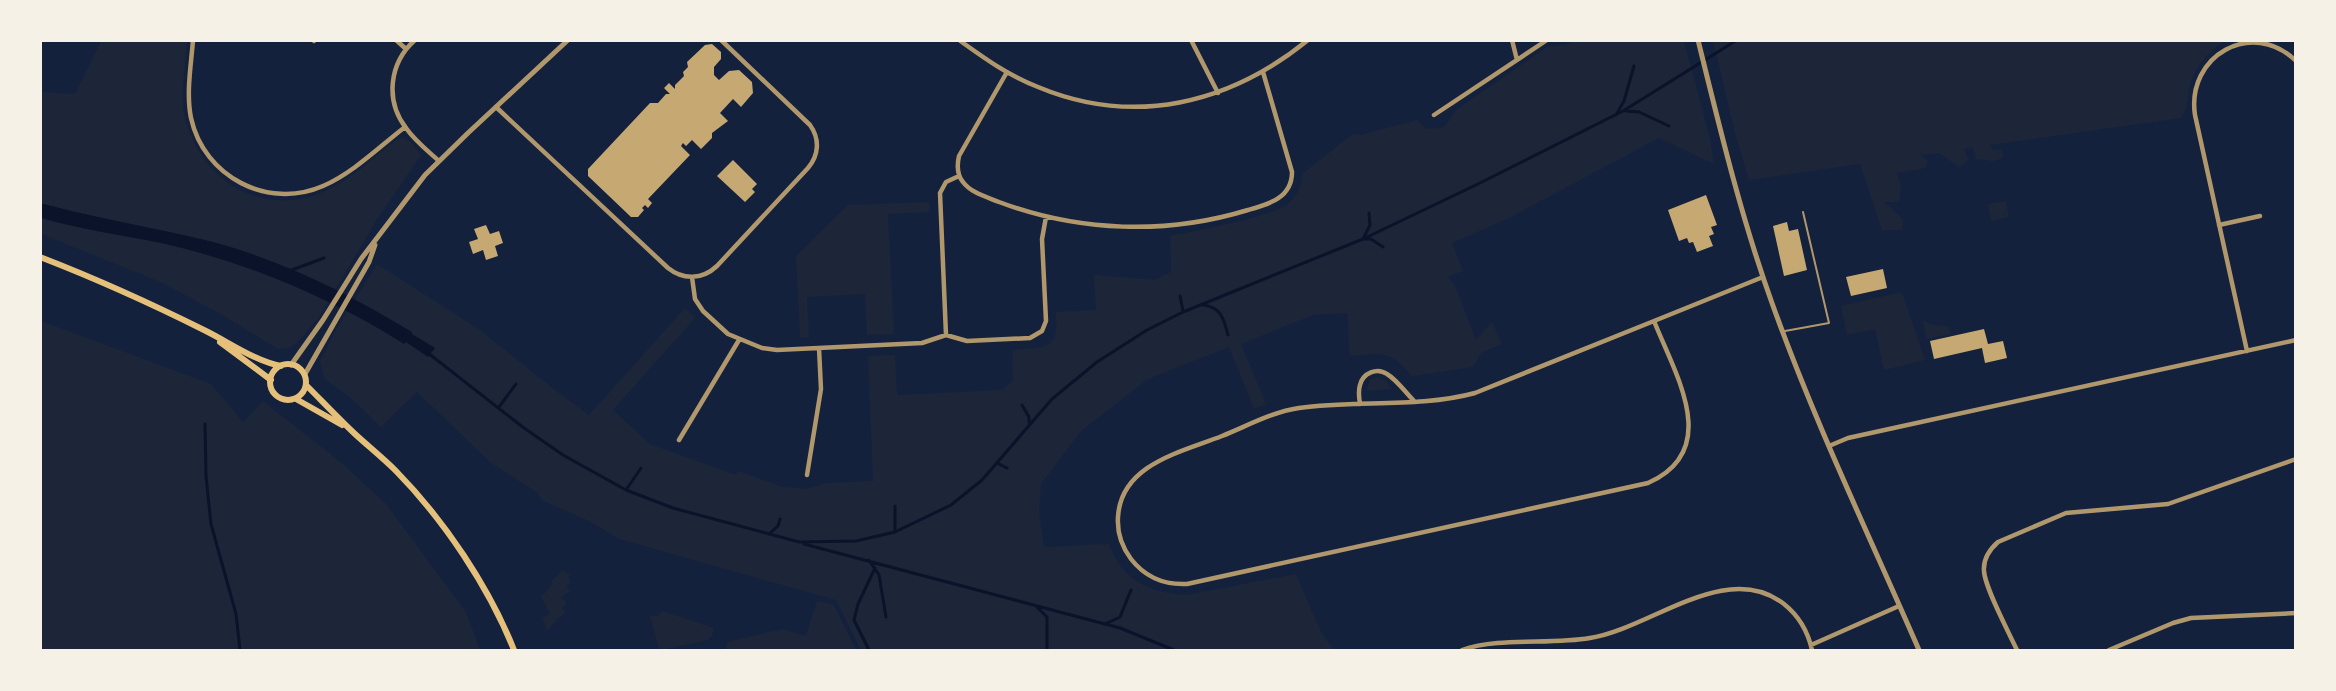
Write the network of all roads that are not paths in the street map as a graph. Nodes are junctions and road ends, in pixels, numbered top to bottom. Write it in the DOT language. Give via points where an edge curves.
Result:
graph roads {
  1 [pos="193,40"];
  2 [pos="396,40"];
  3 [pos="415,40"];
  4 [pos="568,40"];
  5 [pos="721,40"];
  6 [pos="959,40"];
  7 [pos="1191,40"];
  8 [pos="1308,40"];
  9 [pos="1512,40"];
  10 [pos="1547,40"];
  11 [pos="1698,40"];
  12 [pos="2259,42"];
  13 [pos="406,49"];
  14 [pos="1517,60"];
  15 [pos="2295,61"];
  16 [pos="1007,72"];
  17 [pos="1263,72"];
  18 [pos="1218,93"];
  19 [pos="496,107"];
  20 [pos="1434,115"];
  21 [pos="405,127"];
  22 [pos="439,161"];
  23 [pos="959,176"];
  24 [pos="1803,212"];
  25 [pos="2260,216"];
  26 [pos="1047,217"];
  27 [pos="2219,225"];
  28 [pos="377,241"];
  29 [pos="40,257"];
  30 [pos="692,277"];
  31 [pos="1763,277"];
  32 [pos="1654,321"];
  33 [pos="205,331"];
  34 [pos="1782,332"];
  35 [pos="946,335"];
  36 [pos="739,340"];
  37 [pos="2295,340"];
  38 [pos="819,348"];
  39 [pos="2247,351"];
  40 [pos="291,365"];
  41 [pos="281,366"];
  42 [pos="305,374"];
  43 [pos="271,380"];
  44 [pos="306,385"];
  45 [pos="296,399"];
  46 [pos="1414,401"];
  47 [pos="1360,404"];
  48 [pos="355,434"];
  49 [pos="679,440"];
  50 [pos="1829,446"];
  51 [pos="2295,459"];
  52 [pos="807,475"];
  53 [pos="1899,606"];
  54 [pos="2295,613"];
  55 [pos="1811,648"];
  56 [pos="514,651"];
  57 [pos="1462,651"];
  58 [pos="1919,651"];
  59 [pos="2017,651"];
  60 [pos="2109,651"];
  1 -- 21 [label="street" via="189,101 195,130 215,164 248,187 277,194 316,189 342,175"];
  2 -- 13 [label="street"];
  3 -- 13 [label="street"];
  4 -- 19 [label="street"];
  5 -- 30 [label="street" via="810,125 817,150 808,168 717,266"];
  6 -- 16 [label="street"];
  7 -- 18 [label="street"];
  8 -- 17 [label="street"];
  9 -- 14 [label="street"];
  10 -- 14 [label="street"];
  11 -- 31 [label="street" via="1733,180"];
  12 -- 15 [label="street" via="2279,49"];
  12 -- 27 [label="street" via="2242,43 2220,52 2204,69 2195,91 2195,115"];
  13 -- 21 [label="street" via="392,84 394,107"];
  14 -- 20 [label="street"];
  16 -- 18 [label="street" via="1061,96 1119,106 1169,104"];
  16 -- 23 [label="street" via="959,156"];
  17 -- 18 [label="street"];
  17 -- 26 [label="street" via="1292,172 1288,189 1278,199 1219,218 1162,226 1104,226"];
  19 -- 22 [label="street"];
  19 -- 30 [label="street" via="668,268"];
  21 -- 22 [label="street"];
  22 -- 28 [label="street" via="401,205"];
  23 -- 26 [label="street" via="973,191"];
  23 -- 35 [label="street" via="946,182 940,193"];
  24 -- 34 [label="lane" via="1829,323"];
  25 -- 27 [label="street"];
  26 -- 35 [label="street" via="1042,235 1046,321 1042,331 1033,337 1014,339 964,341"];
  27 -- 39 [label="street"];
  28 -- 40 [label="street"];
  28 -- 42 [label="street"];
  29 -- 33 [label="main road"];
  30 -- 36 [label="street" via="698,305"];
  31 -- 32 [label="street"];
  31 -- 34 [label="street"];
  32 -- 46 [label="street" via="1475,393"];
  32 -- 47 [label="street" via="1686,399 1690,422 1679,459 1655,480 1195,583 1155,579 1130,558 1120,536 1119,511 1127,488 1143,470 1280,413"];
  33 -- 41 [label="main road"];
  33 -- 43 [label="main road"];
  34 -- 50 [label="street"];
  35 -- 38 [label="street" via="922,344"];
  36 -- 38 [label="street" via="772,350"];
  36 -- 49 [label="street"];
  37 -- 39 [label="street"];
  38 -- 52 [label="street" via="821,389"];
  39 -- 50 [label="street" via="1848,438"];
  40 -- 41 [label="main road"];
  40 -- 42 [label="main road"];
  41 -- 43 [label="main road"];
  42 -- 44 [label="main road"];
  43 -- 45 [label="main road" via="275,395 284,400"];
  44 -- 45 [label="main road"];
  44 -- 48 [label="main road"];
  45 -- 48 [label="main road"];
  46 -- 47 [label="street"];
  46 -- 47 [label="street" via="1393,378 1376,370 1359,385"];
  48 -- 56 [label="main road" via="396,471 437,519 474,573"];
  50 -- 53 [label="street"];
  51 -- 59 [label="street" via="2168,504 2066,513 1998,542 1985,560 1985,576"];
  53 -- 55 [label="street"];
  53 -- 58 [label="street"];
  54 -- 60 [label="street" via="2191,618"];
  55 -- 57 [label="street" via="1800,621 1782,603 1759,591 1734,588 1598,637 1484,645"];
}
